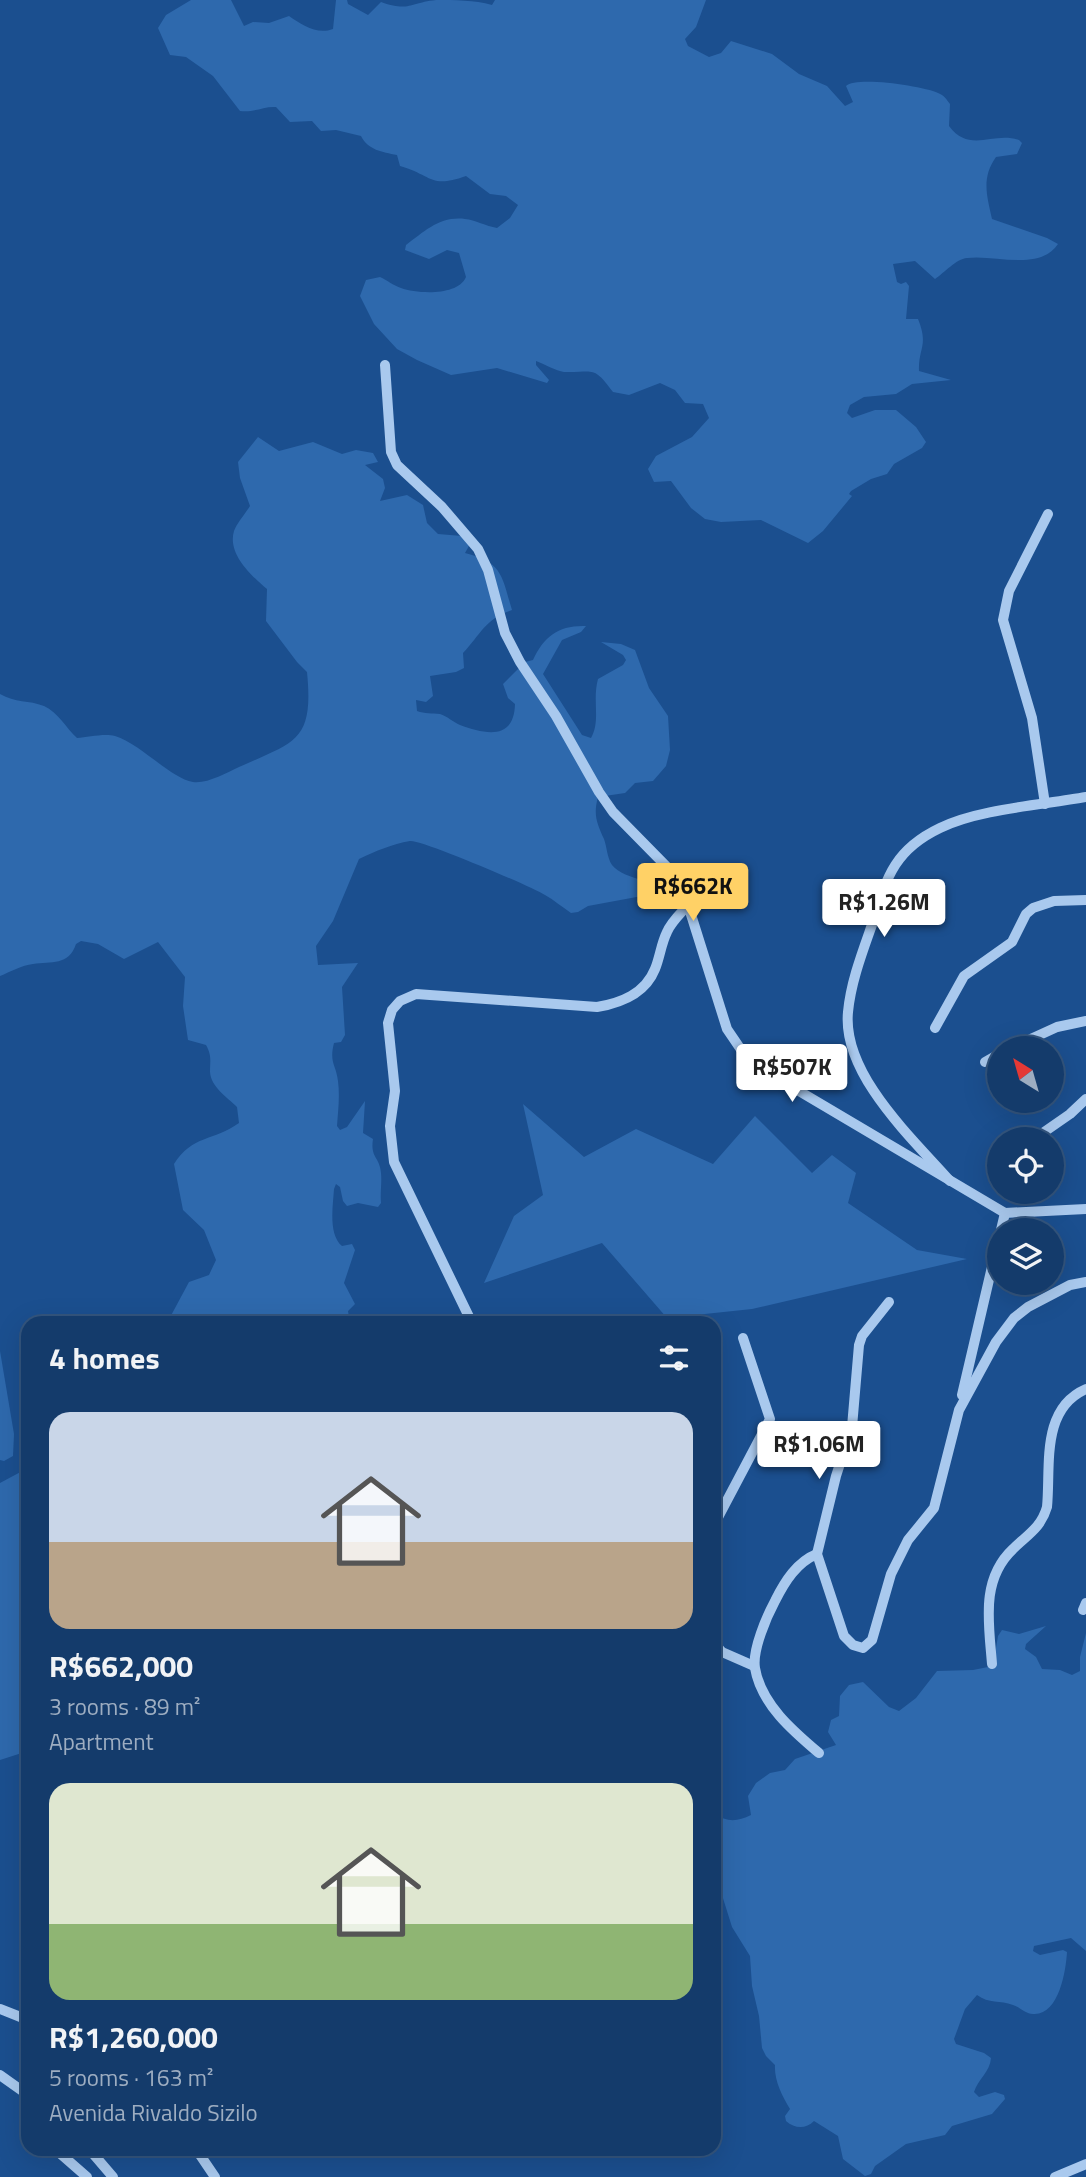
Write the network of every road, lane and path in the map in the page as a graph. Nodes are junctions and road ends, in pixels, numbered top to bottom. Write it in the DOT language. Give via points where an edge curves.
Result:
graph roads {
  1 [pos="385,365"];
  2 [pos="1048,514"];
  3 [pos="1086,797"];
  4 [pos="1045,804"];
  5 [pos="1086,900"];
  6 [pos="688,905"];
  7 [pos="1086,1021"];
  8 [pos="934,1028"];
  9 [pos="1037,1036"];
  10 [pos="1086,1099"];
  11 [pos="1051,1127"];
  12 [pos="950,1181"];
  13 [pos="1086,1209"];
  14 [pos="1005,1213"];
  15 [pos="1004,1218"];
  16 [pos="1086,1282"];
  17 [pos="987,1289"];
  18 [pos="889,1302"];
  19 [pos="469,1316"];
  20 [pos="743,1338"];
  21 [pos="1086,1389"];
  22 [pos="959,1410"];
  23 [pos="721,1512"];
  24 [pos="817,1554"];
  25 [pos="721,1651"];
  26 [pos="992,1664"];
  27 [pos="754,1666"];
  28 [pos="819,1754"];
  29 [pos="0,2009"];
  30 [pos="21,2017"];
  31 [pos="0,2075"];
  32 [pos="21,2090"];
  33 [pos="63,2156"];
  34 [pos="95,2156"];
  35 [pos="201,2156"];
  36 [pos="1086,2164"];
  37 [pos="87,2177"];
  38 [pos="113,2177"];
  39 [pos="215,2177"];
  40 [pos="1055,2177"];
  1 -- 6 [label="street" via="391,452 397,465 478,549 505,633 520,662 599,792 668,868"];
  2 -- 4 [label="street" via="1009,591 1003,620 1032,718"];
  3 -- 4 [label="street"];
  4 -- 12 [label="street" via="962,819 920,839 899,857 880,898 851,993 848,1029 860,1066 882,1102"];
  5 -- 8 [label="street" via="1054,901 1033,908 1012,942 964,976"];
  6 -- 12 [label="street" via="721,1015 744,1054"];
  6 -- 19 [label="street" via="665,934 648,982 621,1000 597,1007 416,994 392,1010 388,1023 395,1091 390,1126 394,1162"];
  7 -- 9 [label="street"];
  10 -- 11 [label="street"];
  12 -- 14 [label="street"];
  13 -- 14 [label="street"];
  14 -- 15 [label="street"];
  16 -- 22 [label="street" via="1046,1296 1014,1318"];
  17 -- 22 [label="street"];
  18 -- 24 [label="street" via="859,1345 852,1427"];
  20 -- 23 [label="street" via="770,1419"];
  21 -- 26 [label="street" via="1070,1399 1053,1427 1043,1520 992,1576 988,1611"];
  22 -- 24 [label="street" via="934,1508 908,1540 891,1574 872,1640 863,1648 844,1636"];
  24 -- 27 [label="street" via="803,1560 777,1596 764,1623"];
  25 -- 27 [label="street"];
  27 -- 28 [label="street" via="765,1696"];
  29 -- 30 [label="street"];
  31 -- 32 [label="street"];
  33 -- 37 [label="street"];
  34 -- 38 [label="street"];
  35 -- 39 [label="street"];
  36 -- 40 [label="street"];
}
